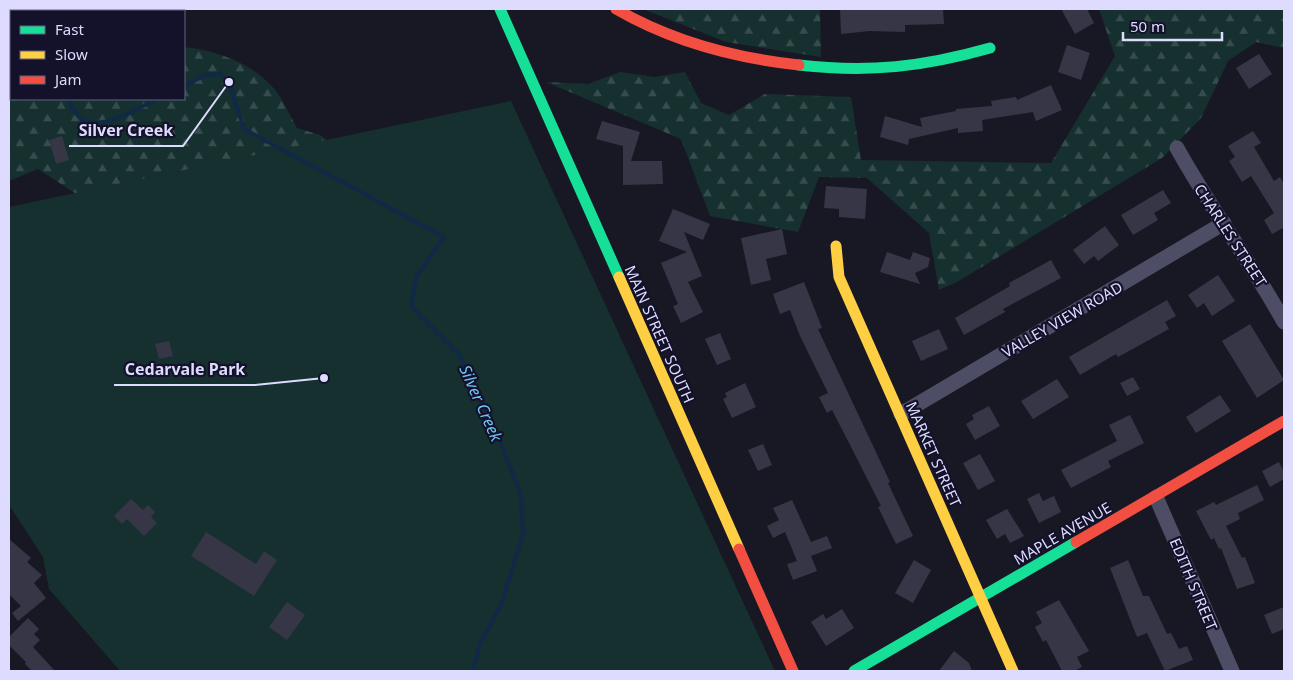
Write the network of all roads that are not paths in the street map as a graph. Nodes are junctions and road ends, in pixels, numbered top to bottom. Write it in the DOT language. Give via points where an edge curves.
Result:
graph roads {
  1 [pos="500,9"];
  2 [pos="616,9"];
  3 [pos="990,48"];
  4 [pos="1177,148"];
  5 [pos="1224,223"];
  6 [pos="836,246"];
  7 [pos="1284,322"];
  8 [pos="900,414"];
  9 [pos="1284,420"];
  10 [pos="1156,497"];
  11 [pos="980,597"];
  12 [pos="793,671"];
  13 [pos="854,671"];
  14 [pos="1013,671"];
  15 [pos="1232,671"];
  1 -- 12 [label="street, MAIN STREET SOUTH"];
  2 -- 3 [label="street" via="634,21 720,53 800,65 858,69 934,63"];
  4 -- 5 [label="street, CHARLES STREET"];
  5 -- 7 [label="street, CHARLES STREET"];
  5 -- 8 [label="street, VALLEY VIEW ROAD"];
  6 -- 8 [label="street, MARKET STREET" via="839,278"];
  8 -- 11 [label="street, MARKET STREET"];
  9 -- 10 [label="street, MAPLE AVENUE"];
  10 -- 11 [label="street, MAPLE AVENUE"];
  10 -- 15 [label="street, EDITH STREET"];
  11 -- 13 [label="street, MAPLE AVENUE"];
  11 -- 14 [label="street, MARKET STREET"];
}
